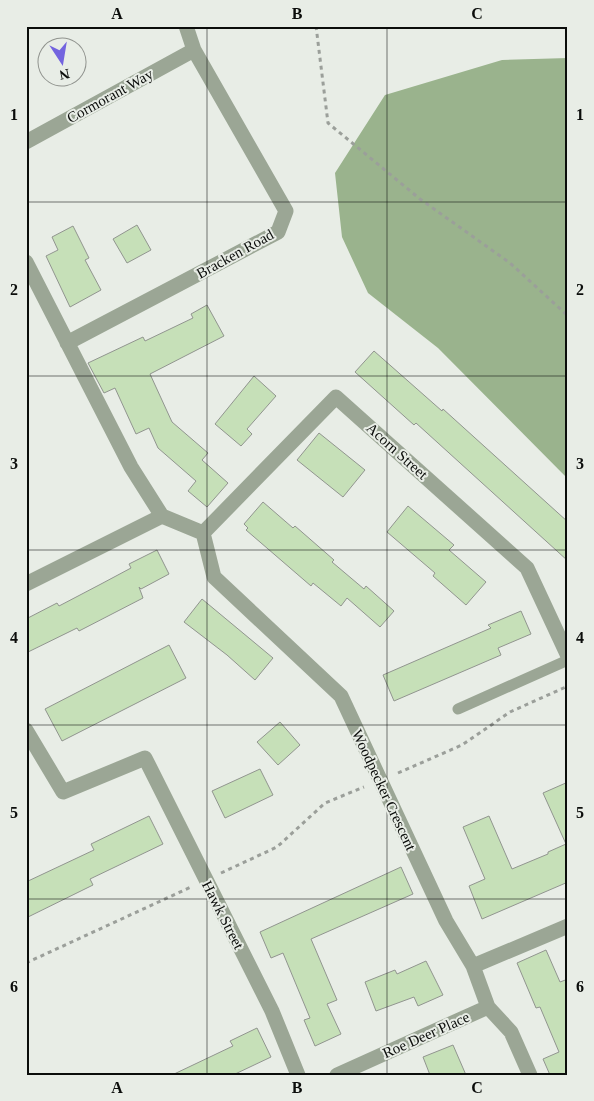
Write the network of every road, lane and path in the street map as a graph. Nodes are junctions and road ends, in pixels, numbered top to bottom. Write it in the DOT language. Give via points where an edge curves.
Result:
graph roads {
  1 [pos="186,26"];
  2 [pos="316,26"];
  3 [pos="194,50"];
  4 [pos="26,142"];
  5 [pos="26,262"];
  6 [pos="568,316"];
  7 [pos="67,343"];
  8 [pos="162,516"];
  9 [pos="203,533"];
  10 [pos="26,584"];
  11 [pos="568,656"];
  12 [pos="568,660"];
  13 [pos="568,686"];
  14 [pos="458,709"];
  15 [pos="26,730"];
  16 [pos="380,780"];
  17 [pos="205,881"];
  18 [pos="568,926"];
  19 [pos="26,963"];
  20 [pos="473,966"];
  21 [pos="488,1007"];
  22 [pos="298,1075"];
  23 [pos="337,1075"];
  24 [pos="530,1075"];
  1 -- 3 [label="street, Bracken Road"];
  2 -- 6 [label="path" via="328,123 420,199 510,263"];
  3 -- 4 [label="street, Cormorant Way"];
  3 -- 7 [label="street, Bracken Road" via="286,211 278,232"];
  5 -- 7 [label="street"];
  7 -- 8 [label="street" via="131,467"];
  8 -- 9 [label="street"];
  8 -- 10 [label="street"];
  9 -- 11 [label="street, Acorn Street" via="336,397 527,568"];
  9 -- 16 [label="street, Woodpecker Crescent" via="214,577 341,696"];
  12 -- 14 [label="lane"];
  13 -- 16 [label="path" via="510,712 462,745"];
  15 -- 17 [label="street, Hawk Street" via="63,792 145,758"];
  16 -- 17 [label="path" via="325,803 277,847"];
  16 -- 20 [label="street, Woodpecker Crescent" via="446,921"];
  17 -- 19 [label="path"];
  17 -- 22 [label="street, Hawk Street" via="272,1011"];
  18 -- 20 [label="street"];
  20 -- 21 [label="street, Woodpecker Crescent"];
  21 -- 23 [label="street, Roe Deer Place"];
  21 -- 24 [label="street, Woodpecker Crescent" via="511,1032"];
}
